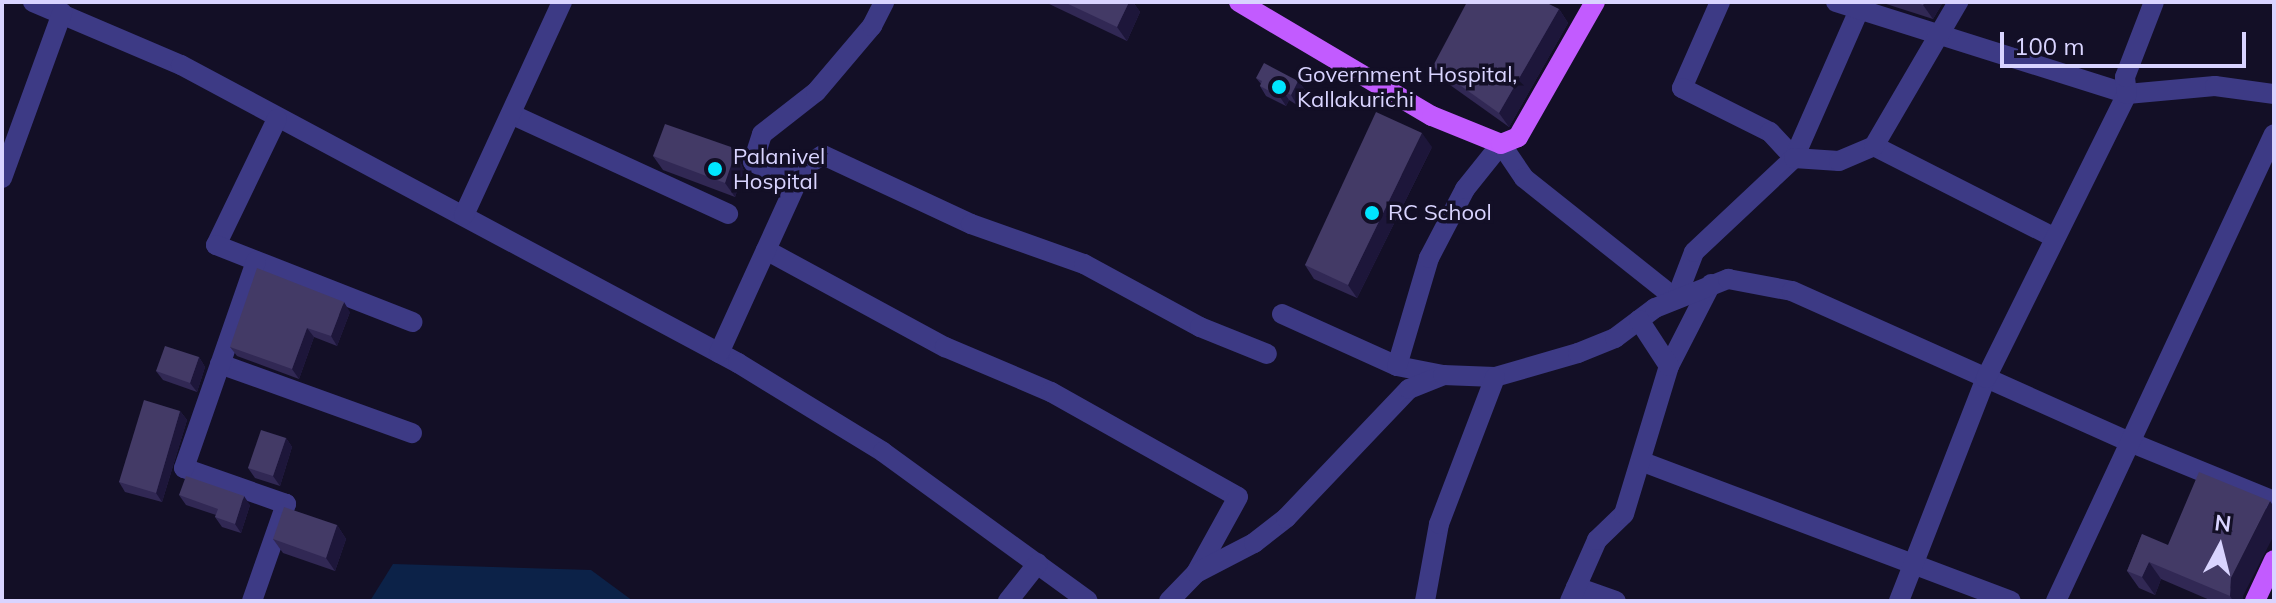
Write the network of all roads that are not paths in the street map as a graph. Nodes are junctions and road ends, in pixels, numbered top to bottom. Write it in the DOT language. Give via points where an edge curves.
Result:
graph roads {
  1 [pos="33,2"];
  2 [pos="562,2"];
  3 [pos="884,2"];
  4 [pos="1239,2"];
  5 [pos="1595,2"];
  6 [pos="1720,2"];
  7 [pos="1836,2"];
  8 [pos="1958,2"];
  9 [pos="2154,2"];
  10 [pos="1859,10"];
  11 [pos="74,11"];
  12 [pos="1941,38"];
  13 [pos="2127,94"];
  14 [pos="2274,94"];
  15 [pos="511,114"];
  16 [pos="277,119"];
  17 [pos="2274,134"];
  18 [pos="1501,144"];
  19 [pos="1874,146"];
  20 [pos="1794,158"];
  21 [pos="2,178"];
  22 [pos="784,178"];
  23 [pos="728,214"];
  24 [pos="464,215"];
  25 [pos="2055,238"];
  26 [pos="766,250"];
  27 [pos="256,261"];
  28 [pos="1711,284"];
  29 [pos="1676,299"];
  30 [pos="1282,314"];
  31 [pos="1639,320"];
  32 [pos="412,322"];
  33 [pos="719,353"];
  34 [pos="1267,354"];
  35 [pos="220,364"];
  36 [pos="1397,366"];
  37 [pos="1669,366"];
  38 [pos="1443,375"];
  39 [pos="1495,377"];
  40 [pos="1986,378"];
  41 [pos="412,433"];
  42 [pos="2132,443"];
  43 [pos="1643,462"];
  44 [pos="2274,501"];
  45 [pos="2274,560"];
  46 [pos="1038,563"];
  47 [pos="1913,566"];
  48 [pos="1196,573"];
  49 [pos="1573,594"];
  50 [pos="252,601"];
  51 [pos="1008,601"];
  52 [pos="1088,601"];
  53 [pos="1169,601"];
  54 [pos="1425,601"];
  55 [pos="1616,601"];
  56 [pos="1899,601"];
  57 [pos="2011,601"];
  58 [pos="2056,601"];
  59 [pos="2255,601"];
  1 -- 11 [label="street"];
  2 -- 15 [label="street"];
  3 -- 22 [label="street" via="872,26 816,92 762,134 753,162"];
  4 -- 18 [label="main road" via="1432,116"];
  5 -- 18 [label="main road" via="1518,137"];
  6 -- 20 [label="street" via="1682,88 1770,132"];
  7 -- 10 [label="street"];
  8 -- 12 [label="street"];
  9 -- 13 [label="street" via="2125,77"];
  10 -- 12 [label="street"];
  10 -- 20 [label="street"];
  11 -- 16 [label="street"];
  11 -- 21 [label="street"];
  12 -- 13 [label="street"];
  12 -- 19 [label="street"];
  13 -- 14 [label="street" via="2215,86"];
  13 -- 25 [label="street"];
  15 -- 23 [label="street"];
  15 -- 24 [label="street"];
  16 -- 24 [label="street"];
  16 -- 27 [label="street" via="216,245"];
  17 -- 42 [label="street"];
  18 -- 29 [label="street" via="1524,178"];
  18 -- 36 [label="street" via="1465,189 1429,258"];
  19 -- 20 [label="street" via="1839,161"];
  19 -- 25 [label="street"];
  20 -- 29 [label="street" via="1694,252"];
  22 -- 26 [label="street" via="796,184"];
  22 -- 34 [label="street" via="823,155 971,224 1084,264 1200,327"];
  24 -- 33 [label="street"];
  25 -- 40 [label="street"];
  26 -- 33 [label="street"];
  26 -- 48 [label="street" via="945,347 1051,392 1238,497"];
  27 -- 32 [label="street"];
  27 -- 35 [label="street"];
  28 -- 29 [label="street"];
  28 -- 37 [label="street"];
  28 -- 40 [label="street" via="1728,279 1792,291"];
  29 -- 31 [label="street"];
  30 -- 36 [label="street"];
  31 -- 37 [label="street"];
  31 -- 39 [label="street" via="1615,338 1578,353"];
  33 -- 46 [label="street" via="883,452"];
  35 -- 41 [label="street"];
  35 -- 50 [label="street" via="184,468 286,504"];
  36 -- 38 [label="street"];
  37 -- 43 [label="street"];
  38 -- 39 [label="street"];
  38 -- 48 [label="street" via="1409,389 1286,518 1254,543"];
  39 -- 54 [label="street" via="1439,524"];
  40 -- 42 [label="street"];
  40 -- 47 [label="street"];
  42 -- 44 [label="street"];
  42 -- 58 [label="street"];
  43 -- 47 [label="street"];
  43 -- 49 [label="street" via="1624,514 1597,540"];
  45 -- 59 [label="main road"];
  46 -- 51 [label="street"];
  46 -- 52 [label="street"];
  47 -- 56 [label="street"];
  47 -- 57 [label="street"];
  48 -- 53 [label="street"];
  49 -- 55 [label="street"];
}
